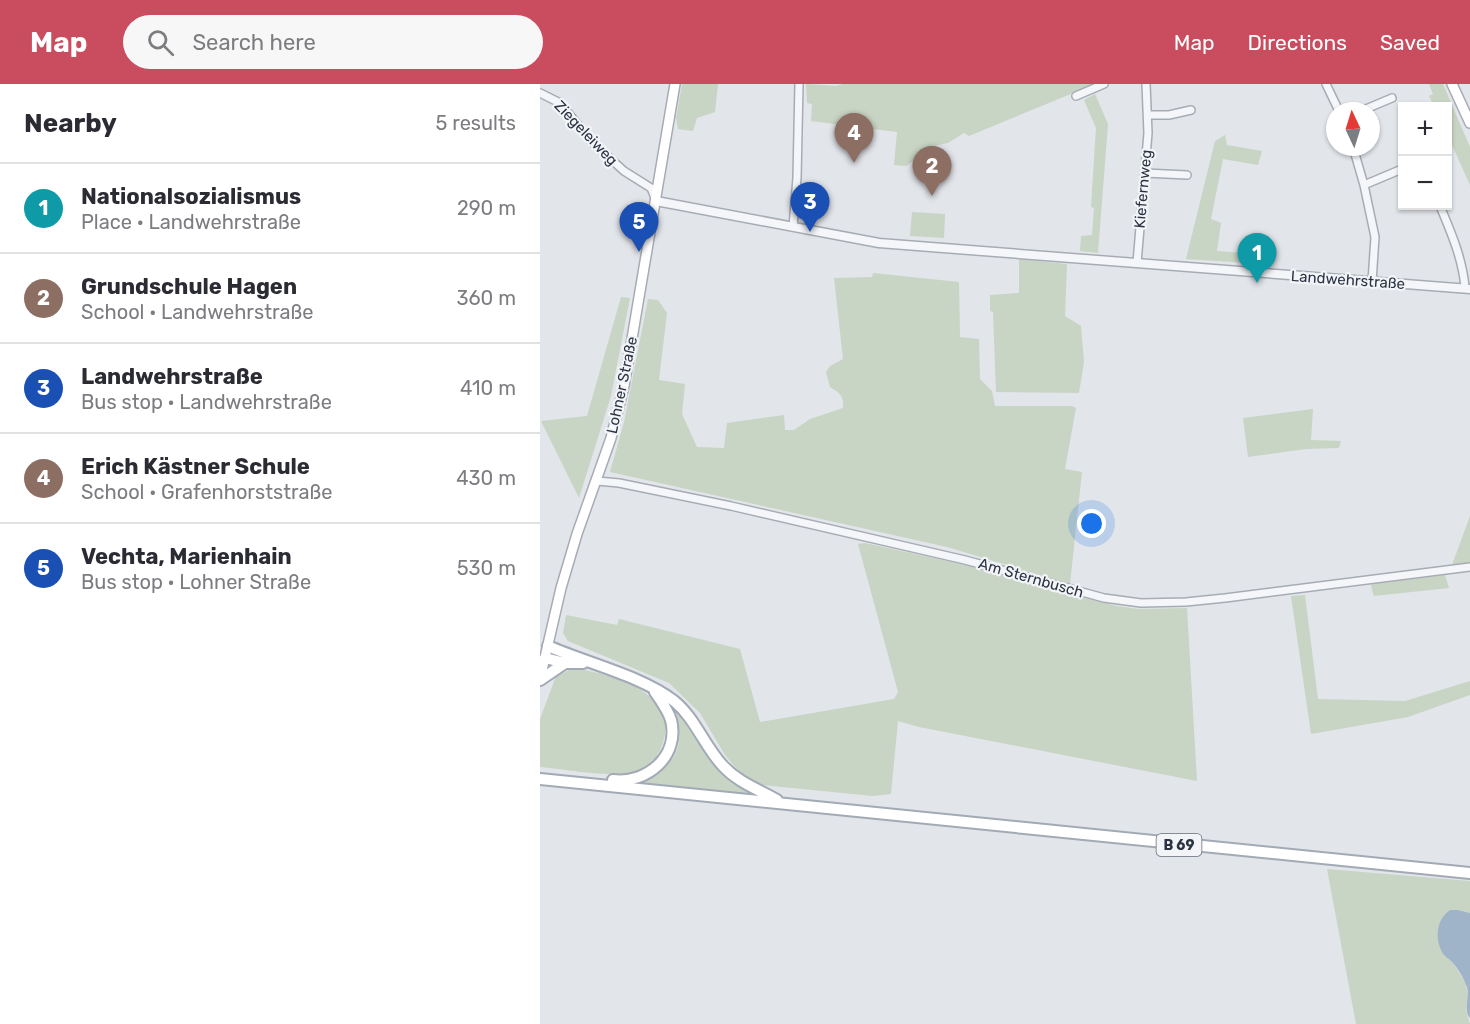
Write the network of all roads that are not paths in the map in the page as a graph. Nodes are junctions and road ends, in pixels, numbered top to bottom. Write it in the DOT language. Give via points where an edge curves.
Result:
graph roads {
  1 [pos="675,84"];
  2 [pos="799,84"];
  3 [pos="1104,84"];
  4 [pos="1146,84"];
  5 [pos="1326,84"];
  6 [pos="1452,84"];
  7 [pos="540,93"];
  8 [pos="1076,96"];
  9 [pos="1392,98"];
  10 [pos="1335,102"];
  11 [pos="1380,103"];
  12 [pos="1191,110"];
  13 [pos="1148,115"];
  14 [pos="1470,123"];
  15 [pos="1356,156"];
  16 [pos="1398,171"];
  17 [pos="1145,173"];
  18 [pos="1187,175"];
  19 [pos="1364,185"];
  20 [pos="656,201"];
  21 [pos="1441,210"];
  22 [pos="793,227"];
  23 [pos="1137,263"];
  24 [pos="1372,282"];
  25 [pos="1467,289"];
  26 [pos="597,481"];
  27 [pos="1470,567"];
  28 [pos="548,646"];
  29 [pos="545,658"];
  30 [pos="565,663"];
  31 [pos="588,663"];
  32 [pos="540,679"];
  33 [pos="654,690"];
  34 [pos="540,779"];
  35 [pos="577,782"];
  36 [pos="783,803"];
  37 [pos="1470,873"];
  1 -- 20 [label="main road, Lohner Straße"];
  2 -- 22 [label="street"];
  3 -- 8 [label="street"];
  4 -- 13 [label="street, Kiefernweg"];
  5 -- 10 [label="street"];
  6 -- 14 [label="main road"];
  7 -- 20 [label="street, Ziegeleiweg" via="560,103 608,158 651,188"];
  9 -- 11 [label="street"];
  12 -- 13 [label="street"];
  13 -- 17 [label="street, Kiefernweg"];
  15 -- 19 [label="street"];
  16 -- 19 [label="street"];
  17 -- 18 [label="street"];
  17 -- 23 [label="street, Kiefernweg"];
  19 -- 24 [label="street" via="1375,237"];
  20 -- 22 [label="street, Landwehrstraße"];
  20 -- 26 [label="main road, Lohner Straße" via="624,386"];
  21 -- 25 [label="street"];
  22 -- 23 [label="street, Landwehrstraße" via="879,243"];
  23 -- 24 [label="street, Landwehrstraße"];
  24 -- 25 [label="street, Landwehrstraße"];
  26 -- 27 [label="street, Am Sternbusch" via="731,506 965,560 1104,598 1141,603 1225,598"];
  26 -- 28 [label="main road, Lohner Straße" via="577,534"];
  28 -- 29 [label="main road, Lohner Straße"];
  28 -- 31 [label="main road"];
  29 -- 30 [label="main road"];
  29 -- 32 [label="main road, Lohner Straße"];
  30 -- 31 [label="main road"];
  30 -- 32 [label="main road"];
  31 -- 33 [label="main road"];
  33 -- 35 [label="main road" via="672,723 670,746 663,761 640,777"];
  33 -- 36 [label="main road" via="684,710 731,773"];
  34 -- 35 [label="main road, B 69"];
  35 -- 36 [label="main road, B 69"];
  36 -- 37 [label="main road, B 69"];
}
